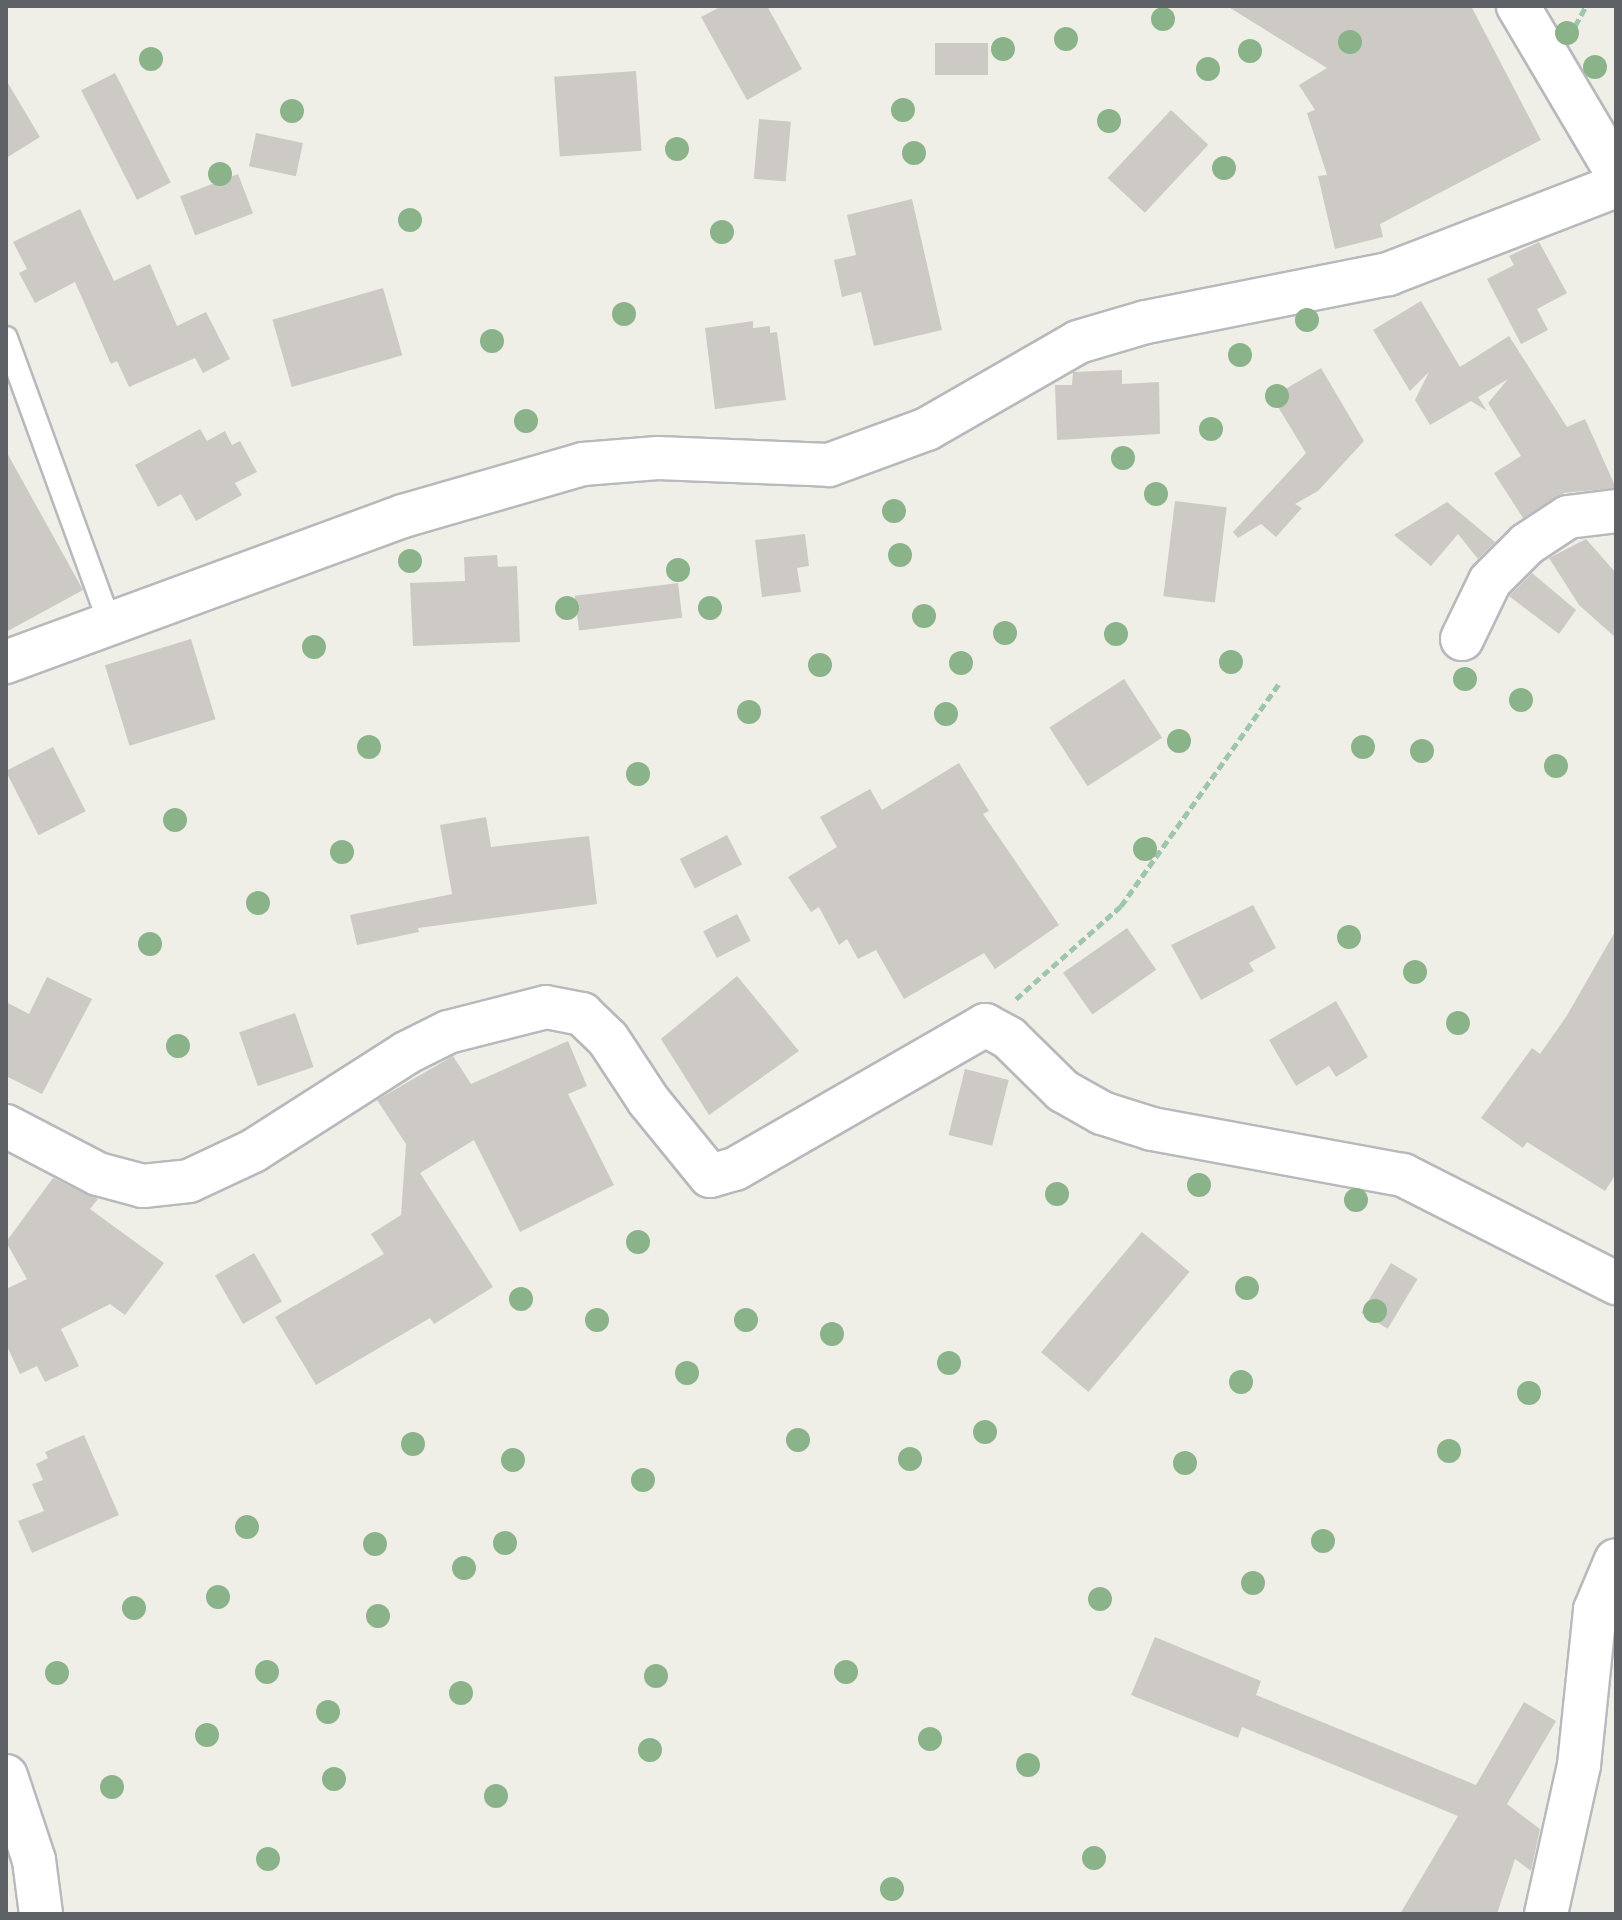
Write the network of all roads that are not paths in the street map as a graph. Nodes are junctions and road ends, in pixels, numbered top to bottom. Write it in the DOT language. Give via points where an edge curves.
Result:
graph roads {
  1 [pos="1518,6"];
  2 [pos="1616,172"];
  3 [pos="1616,186"];
  4 [pos="6,338"];
  5 [pos="1616,511"];
  6 [pos="109,621"];
  7 [pos="1462,639"];
  8 [pos="6,662"];
  9 [pos="6,1126"];
  10 [pos="1616,1283"];
  11 [pos="1616,1560"];
  12 [pos="6,1776"];
  13 [pos="41,1914"];
  14 [pos="1546,1914"];
  1 -- 2 [label="street"];
  3 -- 6 [label="street" via="1388,274 1146,322 1078,342 927,429 829,465 658,458 583,464 403,516"];
  4 -- 6 [label="lane"];
  5 -- 7 [label="street" via="1568,517 1527,544 1490,581"];
  6 -- 8 [label="street"];
  9 -- 10 [label="street" via="98,1174 143,1186 189,1181 253,1151 448,1032 546,1007 582,1014 608,1039 648,1100 710,1176 735,1169 985,1025 1009,1038 1063,1091 1102,1113 1152,1129 1403,1175"];
  11 -- 14 [label="street" via="1595,1610 1579,1765"];
  12 -- 13 [label="street" via="34,1860"];
}
